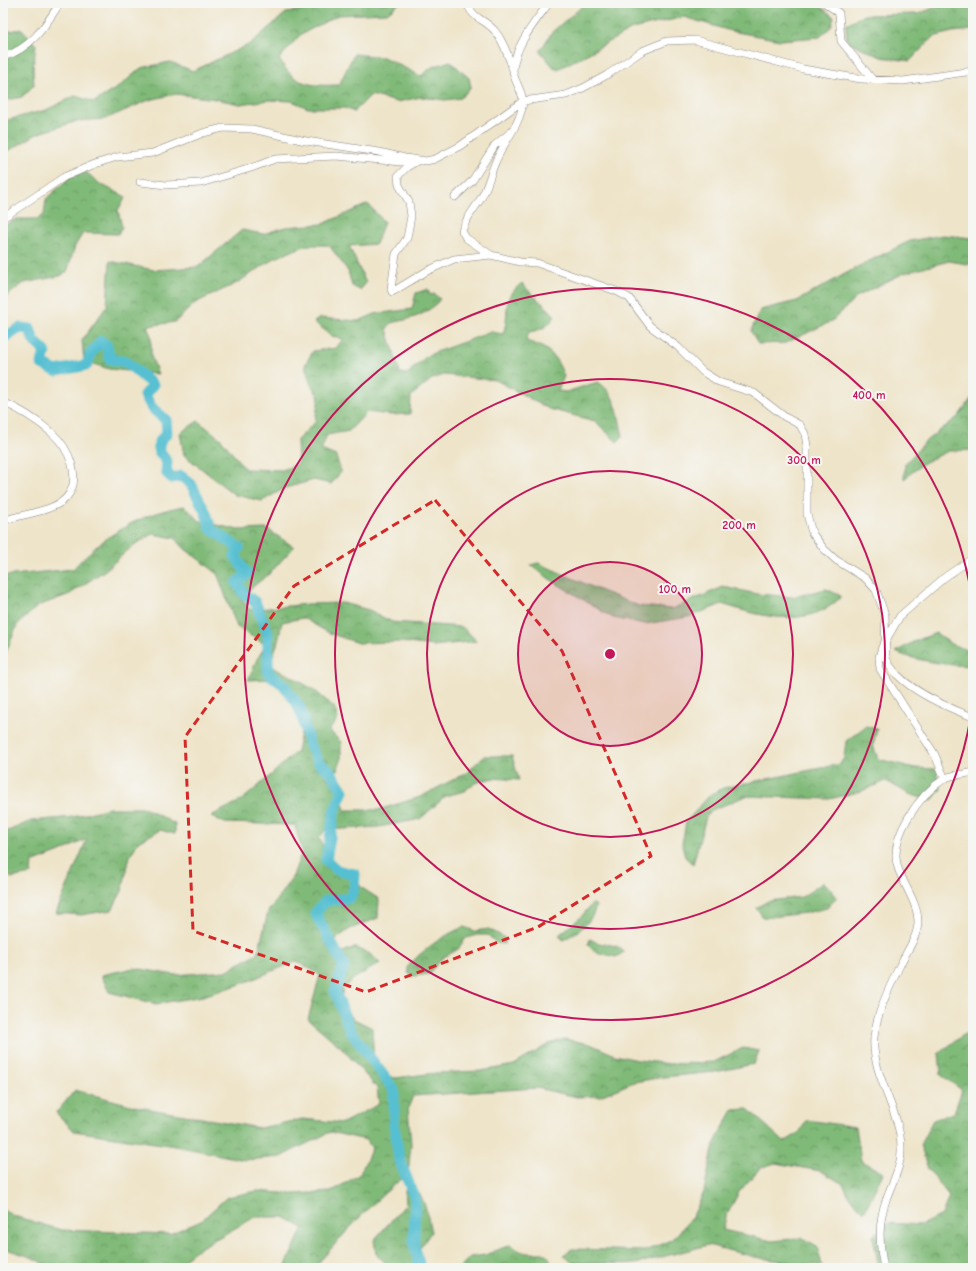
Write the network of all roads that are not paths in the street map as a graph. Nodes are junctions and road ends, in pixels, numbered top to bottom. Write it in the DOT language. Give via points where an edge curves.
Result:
graph roads {
  1 [pos="60,3"];
  2 [pos="467,3"];
  3 [pos="549,3"];
  4 [pos="825,3"];
  5 [pos="3,57"];
  6 [pos="513,70"];
  7 [pos="973,71"];
  8 [pos="873,80"];
  9 [pos="523,101"];
  10 [pos="511,132"];
  11 [pos="416,162"];
  12 [pos="140,182"];
  13 [pos="455,197"];
  14 [pos="3,218"];
  15 [pos="491,255"];
  16 [pos="3,402"];
  17 [pos="3,521"];
  18 [pos="973,558"];
  19 [pos="886,640"];
  20 [pos="973,717"];
  21 [pos="973,772"];
  22 [pos="945,779"];
  23 [pos="884,1268"];
  1 -- 5 [label="street" via="36,38 15,53"];
  2 -- 6 [label="street" via="473,16 494,30 506,47"];
  3 -- 6 [label="street" via="520,46"];
  4 -- 8 [label="street" via="839,14 841,41"];
  6 -- 9 [label="street"];
  7 -- 8 [label="street" via="904,81"];
  8 -- 9 [label="street" via="830,74 682,39 654,45 583,88 566,95"];
  9 -- 10 [label="street"];
  9 -- 11 [label="street" via="444,156"];
  10 -- 13 [label="street" via="495,145 472,181"];
  10 -- 15 [label="street" via="495,162 480,200 469,213 462,231 466,238"];
  11 -- 12 [label="street" via="336,156 275,159 201,183 166,185"];
  11 -- 14 [label="street" via="379,152 306,141 252,129 223,128 202,133 154,153 117,157 94,164 64,177"];
  11 -- 15 [label="street" via="398,176 399,185 412,212 408,238 396,254 391,291 427,271 454,260"];
  15 -- 19 [label="street" via="537,263 629,298 650,326 678,347 703,372 719,382 754,393 800,426 805,434 807,446 807,514 812,533 836,560 865,578 876,590 885,615"];
  16 -- 17 [label="street" via="53,433 74,469 73,486 65,499 46,509"];
  18 -- 19 [label="street" via="945,577 910,607 896,622"];
  19 -- 20 [label="street" via="888,664 900,677 934,699"];
  19 -- 22 [label="street" via="879,657 880,668 935,754"];
  21 -- 22 [label="street"];
  22 -- 23 [label="street" via="927,794 904,824 896,850 898,867 915,905 918,921 917,931 892,981 874,1038 876,1060 902,1147 901,1158 880,1224"];
}
